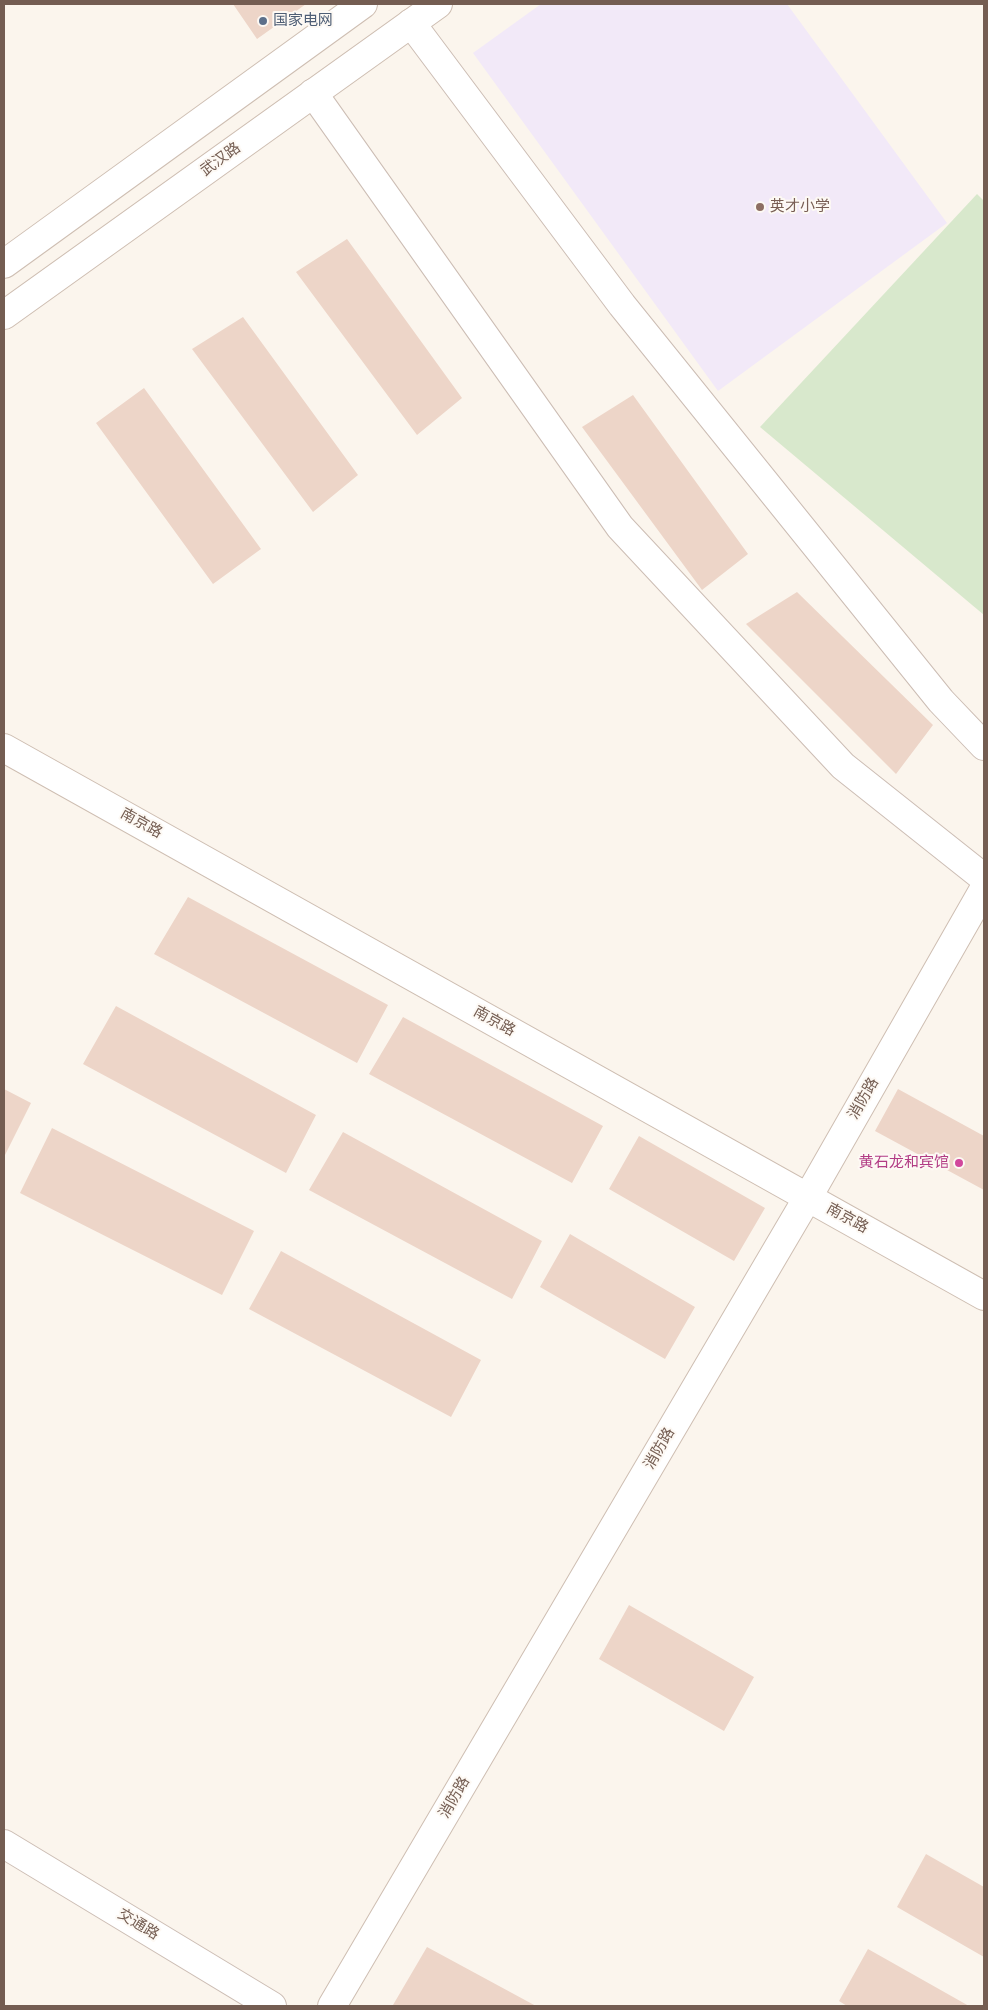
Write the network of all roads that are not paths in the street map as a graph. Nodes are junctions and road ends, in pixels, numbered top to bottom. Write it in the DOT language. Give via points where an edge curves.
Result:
graph roads {
  1 [pos="363,4"];
  2 [pos="438,4"];
  3 [pos="411,23"];
  4 [pos="313,93"];
  5 [pos="4,264"];
  6 [pos="4,315"];
  7 [pos="984,746"];
  8 [pos="4,748"];
  9 [pos="984,878"];
  10 [pos="984,888"];
  11 [pos="808,1197"];
  12 [pos="984,1296"];
  13 [pos="4,1844"];
  14 [pos="272,2006"];
  15 [pos="332,2006"];
  1 -- 5 [label="street"];
  2 -- 3 [label="street, 武汉路"];
  3 -- 4 [label="street, 武汉路"];
  3 -- 7 [label="street" via="622,305 941,701"];
  4 -- 6 [label="street, 武汉路"];
  4 -- 9 [label="street" via="620,527 843,766"];
  8 -- 11 [label="street, 南京路"];
  10 -- 11 [label="street, 消防路"];
  11 -- 12 [label="street, 南京路"];
  11 -- 15 [label="street, 消防路"];
  13 -- 14 [label="street, 交通路"];
}
